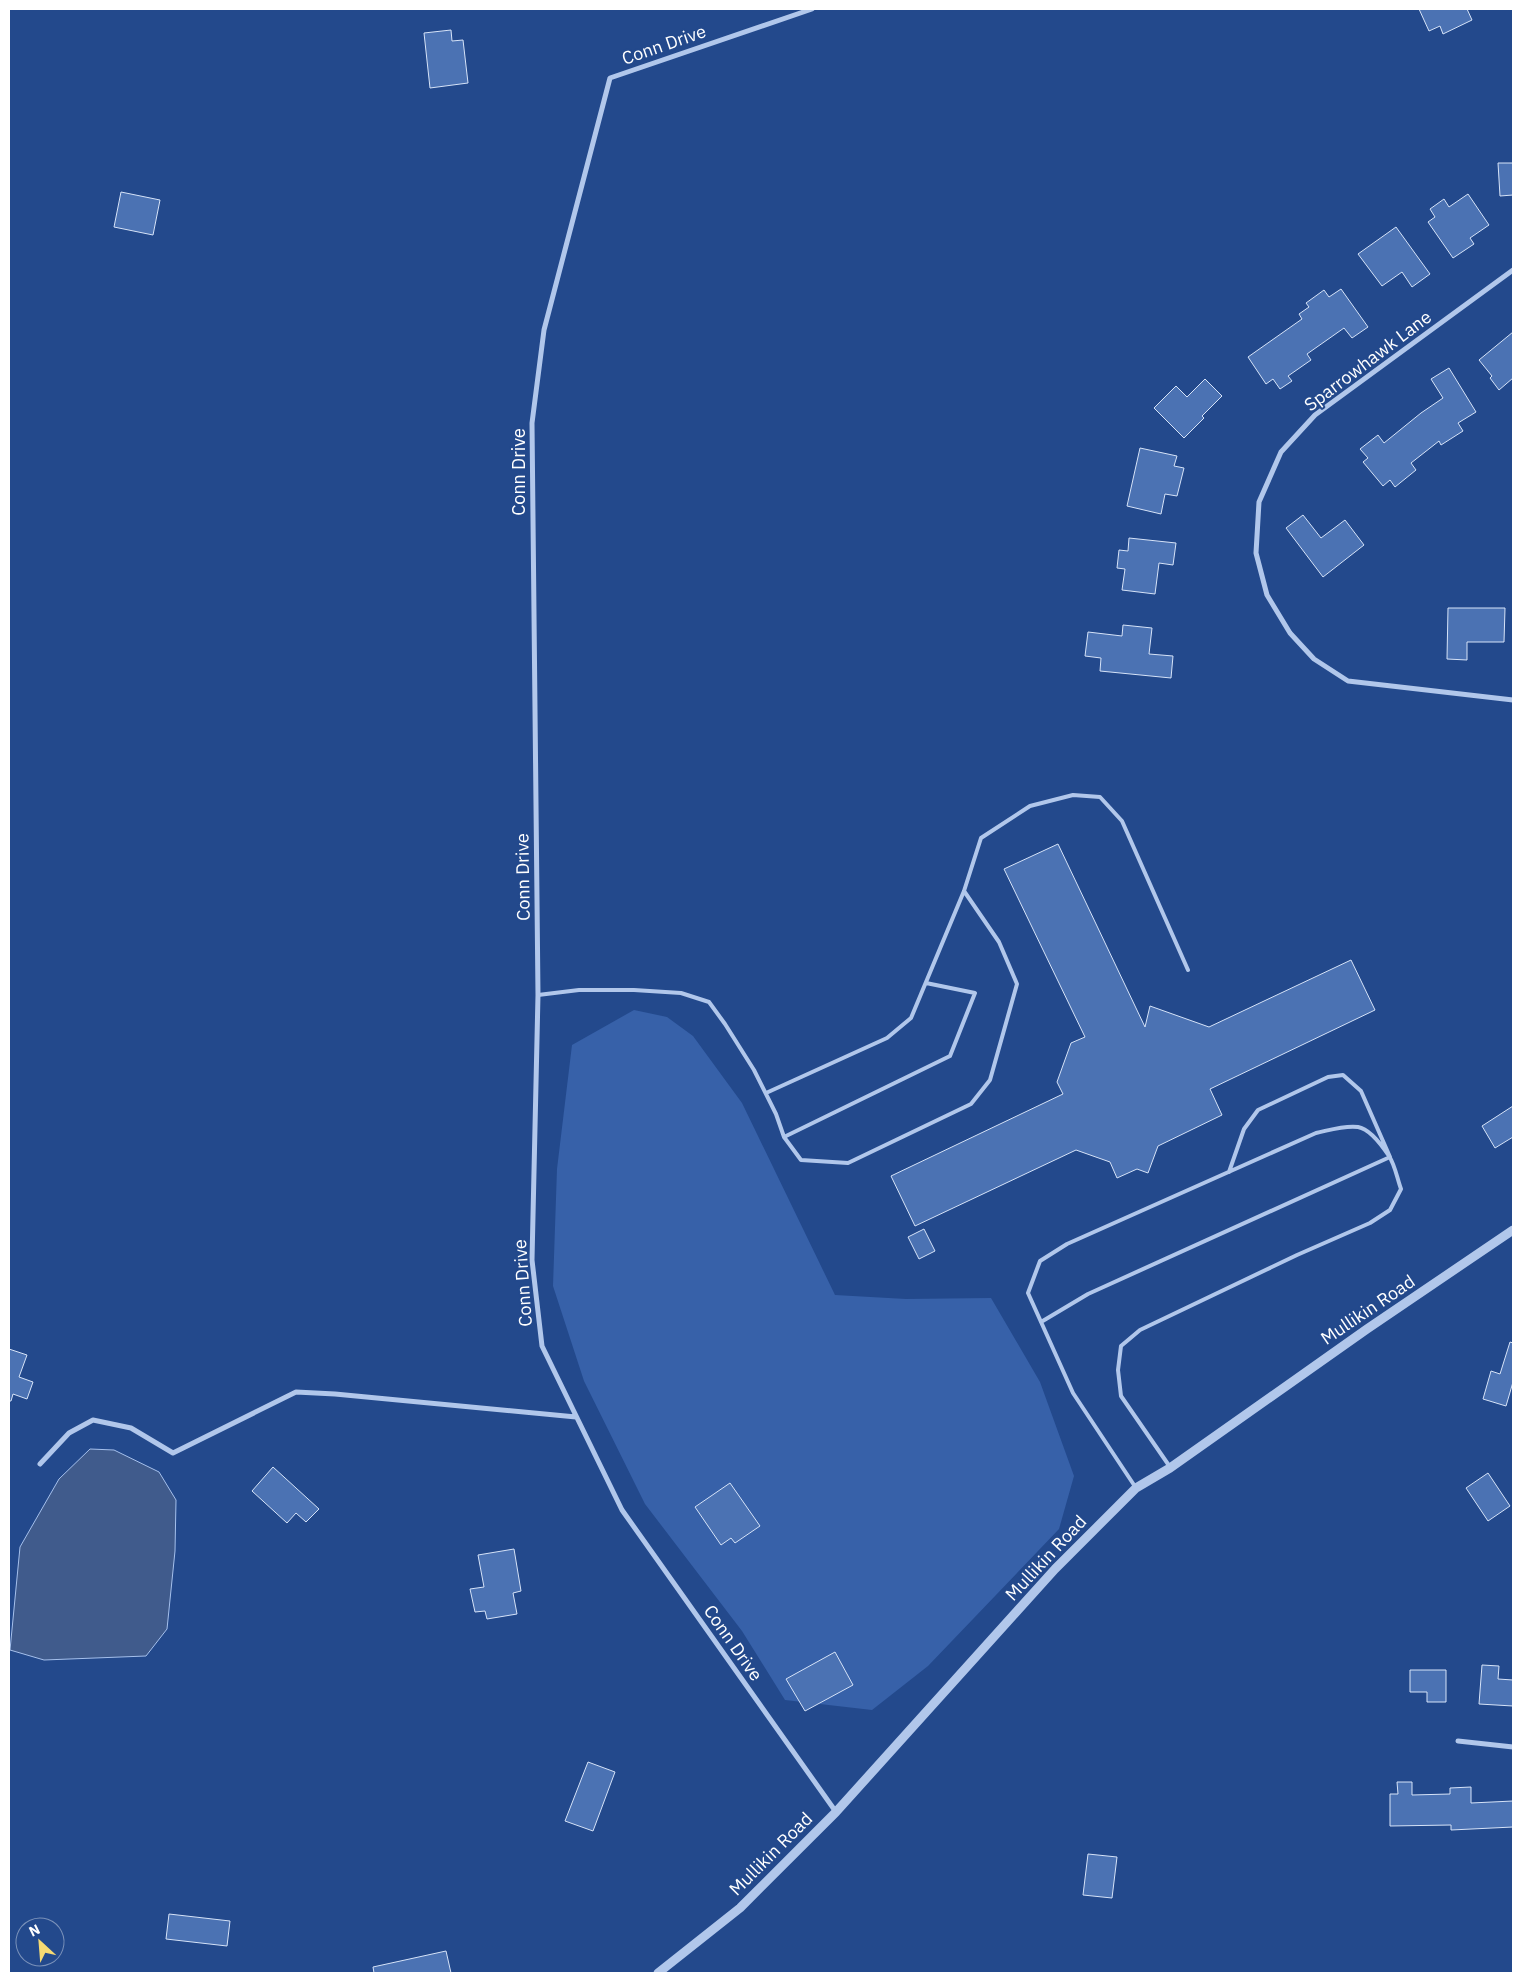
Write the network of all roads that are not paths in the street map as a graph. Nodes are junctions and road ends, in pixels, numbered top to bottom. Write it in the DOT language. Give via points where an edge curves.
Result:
graph roads {
  1 [pos="812,9"];
  2 [pos="1513,270"];
  3 [pos="1513,700"];
  4 [pos="964,891"];
  5 [pos="1188,970"];
  6 [pos="926,983"];
  7 [pos="538,994"];
  8 [pos="766,1093"];
  9 [pos="784,1137"];
  10 [pos="1390,1157"];
  11 [pos="1229,1172"];
  12 [pos="1513,1230"];
  13 [pos="1041,1322"];
  14 [pos="576,1417"];
  15 [pos="40,1464"];
  16 [pos="1170,1468"];
  17 [pos="1136,1488"];
  18 [pos="1458,1741"];
  19 [pos="1513,1747"];
  20 [pos="836,1812"];
  21 [pos="658,1973"];
  1 -- 7 [label="street, Conn Drive" via="610,78 544,330 532,423"];
  2 -- 3 [label="street, Sparrowhawk Lane" via="1315,415 1281,452 1259,502 1256,553 1267,595 1290,632 1314,659 1348,681"];
  4 -- 5 [label="lane" via="981,838 1030,806 1073,795 1100,797 1122,821"];
  4 -- 6 [label="lane"];
  4 -- 9 [label="lane" via="999,942 1017,984 990,1080 971,1104 848,1163 802,1160"];
  6 -- 8 [label="lane" via="911,1018 887,1038"];
  6 -- 9 [label="lane" via="975,993 950,1056"];
  7 -- 8 [label="lane" via="579,990 643,991 681,993 709,1002"];
  7 -- 14 [label="street, Conn Drive" via="532,1260 542,1346"];
  8 -- 9 [label="lane"];
  10 -- 11 [label="lane" via="1360,1127 1344,1127 1316,1133"];
  10 -- 11 [label="lane" via="1361,1090 1343,1075 1328,1077 1258,1110 1244,1129"];
  10 -- 13 [label="lane" via="1088,1294"];
  10 -- 16 [label="lane" via="1401,1189 1390,1210 1370,1223 1140,1330 1121,1346 1118,1370 1121,1396"];
  11 -- 13 [label="lane" via="1067,1244 1040,1261 1028,1293"];
  12 -- 16 [label="street, Mullikin Road"];
  13 -- 17 [label="lane" via="1073,1394"];
  14 -- 15 [label="street" via="296,1392 173,1453 132,1428 93,1420 69,1433"];
  14 -- 20 [label="street, Conn Drive" via="622,1510"];
  16 -- 17 [label="street, Mullikin Road"];
  17 -- 20 [label="street, Mullikin Road" via="1055,1569"];
  18 -- 19 [label="street"];
  20 -- 21 [label="street, Mullikin Road" via="740,1908"];
}
